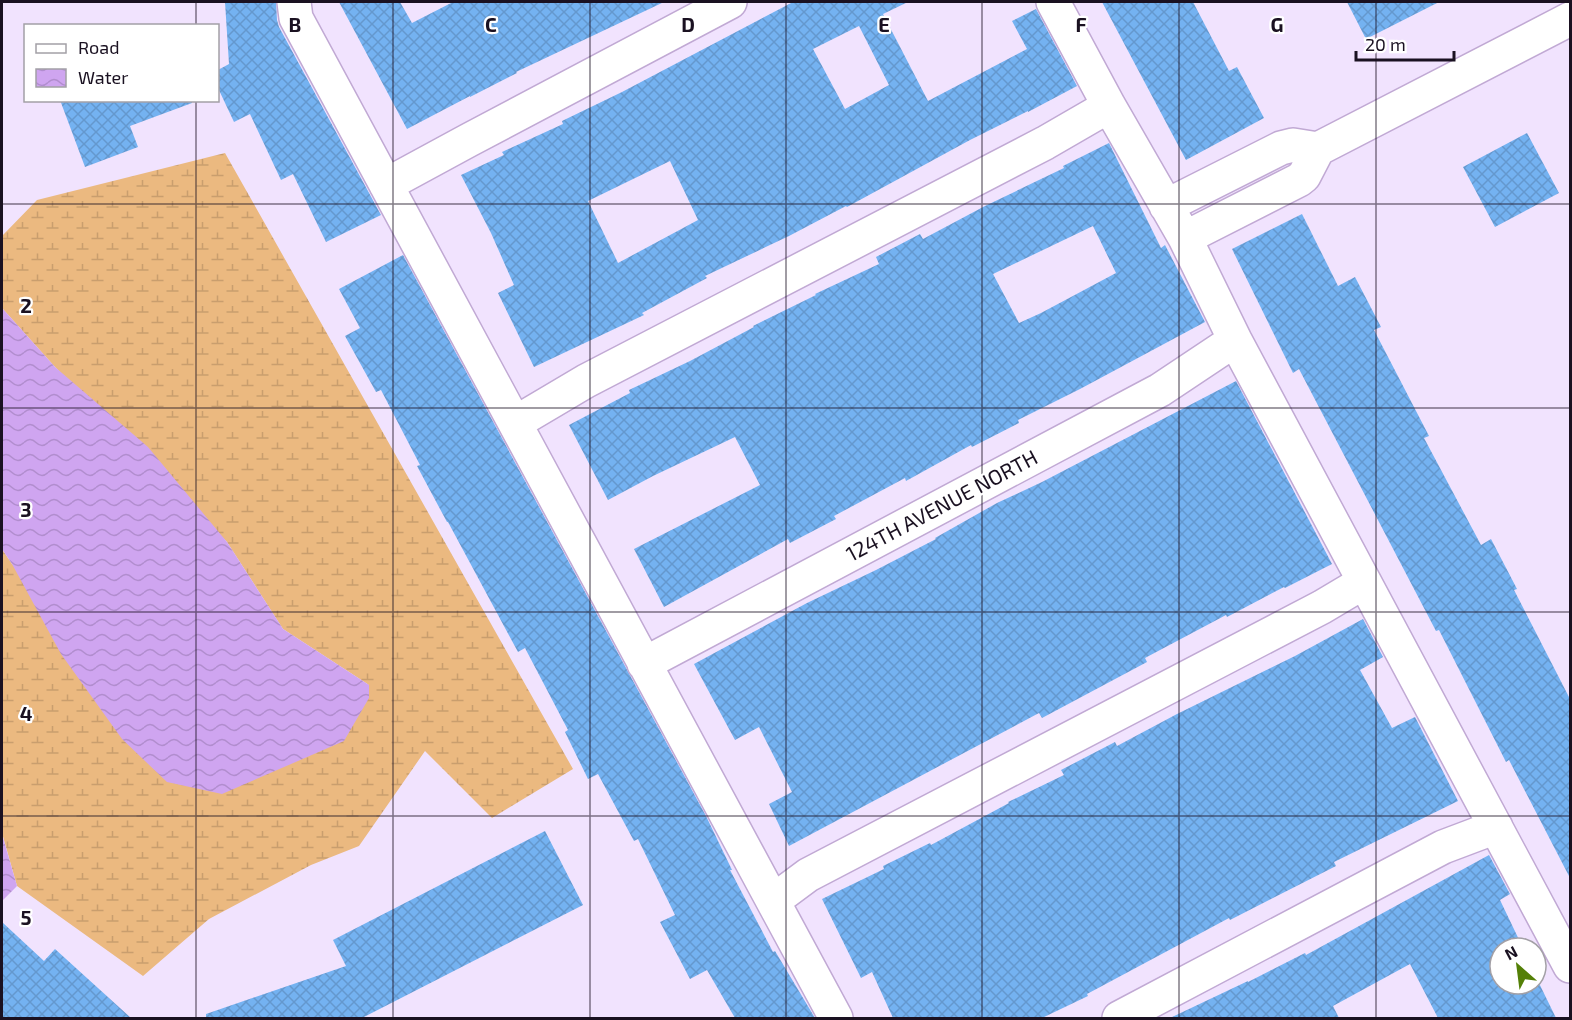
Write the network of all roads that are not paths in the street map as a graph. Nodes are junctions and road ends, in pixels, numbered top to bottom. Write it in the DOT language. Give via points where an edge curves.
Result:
graph roads {
  1 [pos="294,2"];
  2 [pos="730,2"];
  3 [pos="1053,2"];
  4 [pos="1570,19"];
  5 [pos="1109,106"];
  6 [pos="1318,148"];
  7 [pos="386,186"];
  8 [pos="1166,206"];
  9 [pos="1185,238"];
  10 [pos="1235,340"];
  11 [pos="515,423"];
  12 [pos="1364,582"];
  13 [pos="644,664"];
  14 [pos="1496,827"];
  15 [pos="773,901"];
  16 [pos="1570,966"];
  17 [pos="836,1018"];
  18 [pos="1119,1018"];
  1 -- 7 [label="street" via="296,18"];
  2 -- 7 [label="street"];
  3 -- 5 [label="street"];
  4 -- 6 [label="street"];
  5 -- 8 [label="street"];
  5 -- 11 [label="street" via="596,376"];
  6 -- 8 [label="street" via="1281,148"];
  6 -- 9 [label="street" via="1299,180"];
  7 -- 11 [label="street"];
  8 -- 9 [label="street"];
  9 -- 10 [label="street"];
  10 -- 12 [label="street"];
  10 -- 13 [label="street, 124TH AVENUE NORTH" via="1160,390"];
  11 -- 13 [label="street"];
  12 -- 14 [label="street"];
  12 -- 15 [label="street" via="808,875"];
  13 -- 15 [label="street"];
  14 -- 16 [label="street"];
  14 -- 18 [label="street" via="1443,847"];
  15 -- 17 [label="street"];
}
